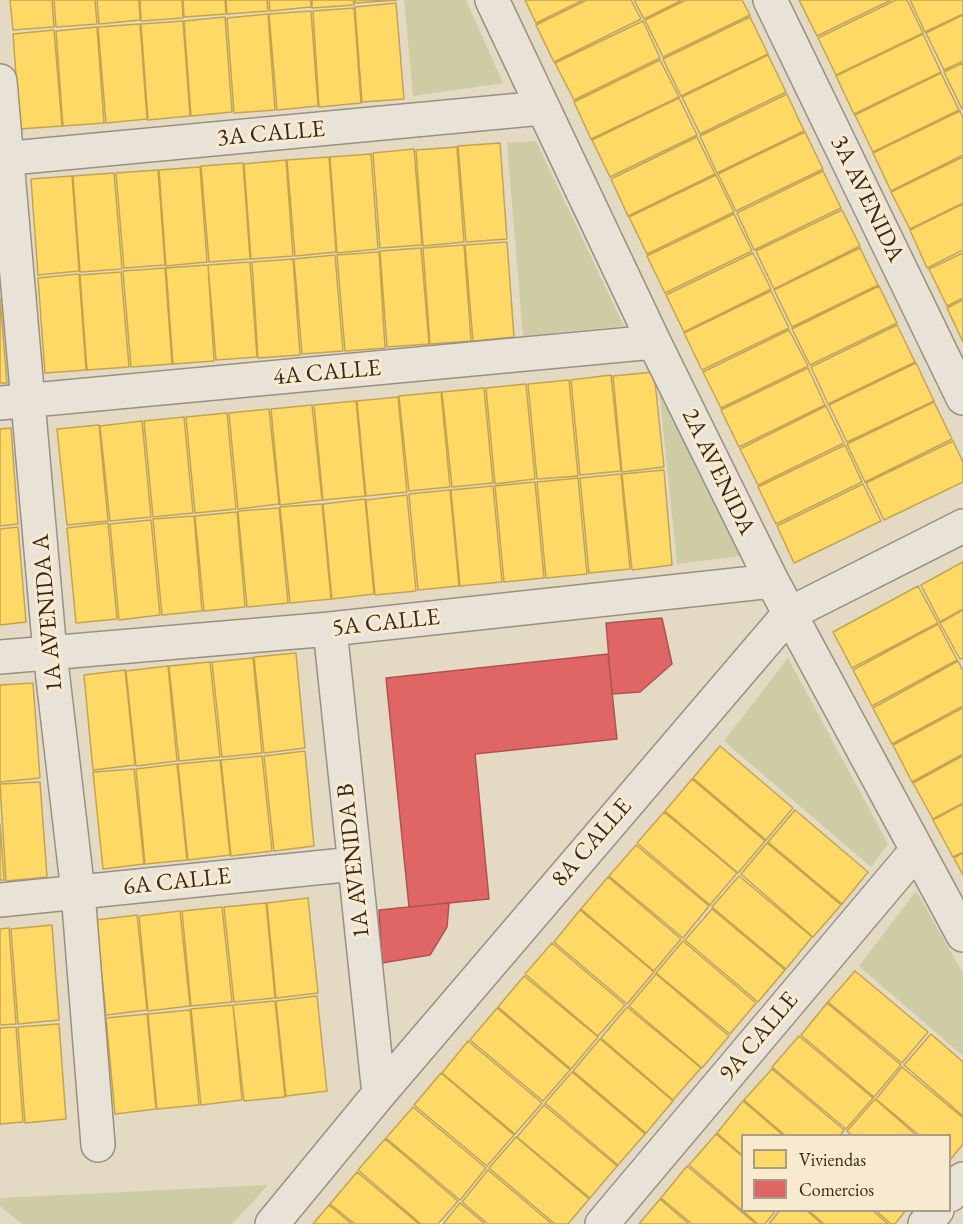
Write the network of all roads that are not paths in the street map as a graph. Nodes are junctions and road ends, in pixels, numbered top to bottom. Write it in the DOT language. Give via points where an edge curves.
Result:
graph roads {
  1 [pos="492,0"];
  2 [pos="770,0"];
  3 [pos="0,81"];
  4 [pos="542,108"];
  5 [pos="4,159"];
  6 [pos="654,342"];
  7 [pos="963,398"];
  8 [pos="14,402"];
  9 [pos="963,526"];
  10 [pos="772,581"];
  11 [pos="789,614"];
  12 [pos="330,629"];
  13 [pos="50,653"];
  14 [pos="0,657"];
  15 [pos="917,850"];
  16 [pos="354,864"];
  17 [pos="78,892"];
  18 [pos="0,900"];
  19 [pos="963,935"];
  20 [pos="379,1094"];
  21 [pos="98,1145"];
  22 [pos="963,1179"];
  23 [pos="951,1194"];
  24 [pos="935,1212"];
  25 [pos="272,1224"];
  26 [pos="602,1224"];
  27 [pos="925,1224"];
  1 -- 4 [label="street, 2A AVENIDA"];
  2 -- 7 [label="street, 3A AVENIDA"];
  3 -- 5 [label="street, 1A AVENIDA A"];
  4 -- 5 [label="street, 3A CALLE"];
  4 -- 6 [label="street, 2A AVENIDA"];
  5 -- 8 [label="street, 1A AVENIDA A"];
  6 -- 8 [label="street, 4A CALLE"];
  6 -- 10 [label="street, 2A AVENIDA"];
  8 -- 13 [label="street, 1A AVENIDA A"];
  9 -- 11 [label="street, 8A CALLE"];
  10 -- 11 [label="street, 2A AVENIDA"];
  10 -- 12 [label="street, 5A CALLE"];
  11 -- 15 [label="street, 2A AVENIDA"];
  11 -- 20 [label="street, 8A CALLE"];
  12 -- 13 [label="street, 5A CALLE"];
  12 -- 16 [label="street, 1A AVENIDA B"];
  13 -- 14 [label="street, 5A CALLE"];
  13 -- 17 [label="street, 1A AVENIDA A"];
  15 -- 19 [label="street, 2A AVENIDA"];
  15 -- 26 [label="street, 9A CALLE"];
  16 -- 17 [label="street, 6A CALLE"];
  16 -- 20 [label="street, 1A AVENIDA B"];
  17 -- 18 [label="street, 6A CALLE"];
  17 -- 21 [label="street, 1A AVENIDA A"];
  20 -- 25 [label="street, 8A CALLE"];
  22 -- 23 [label="street"];
  24 -- 27 [label="street"];
}
